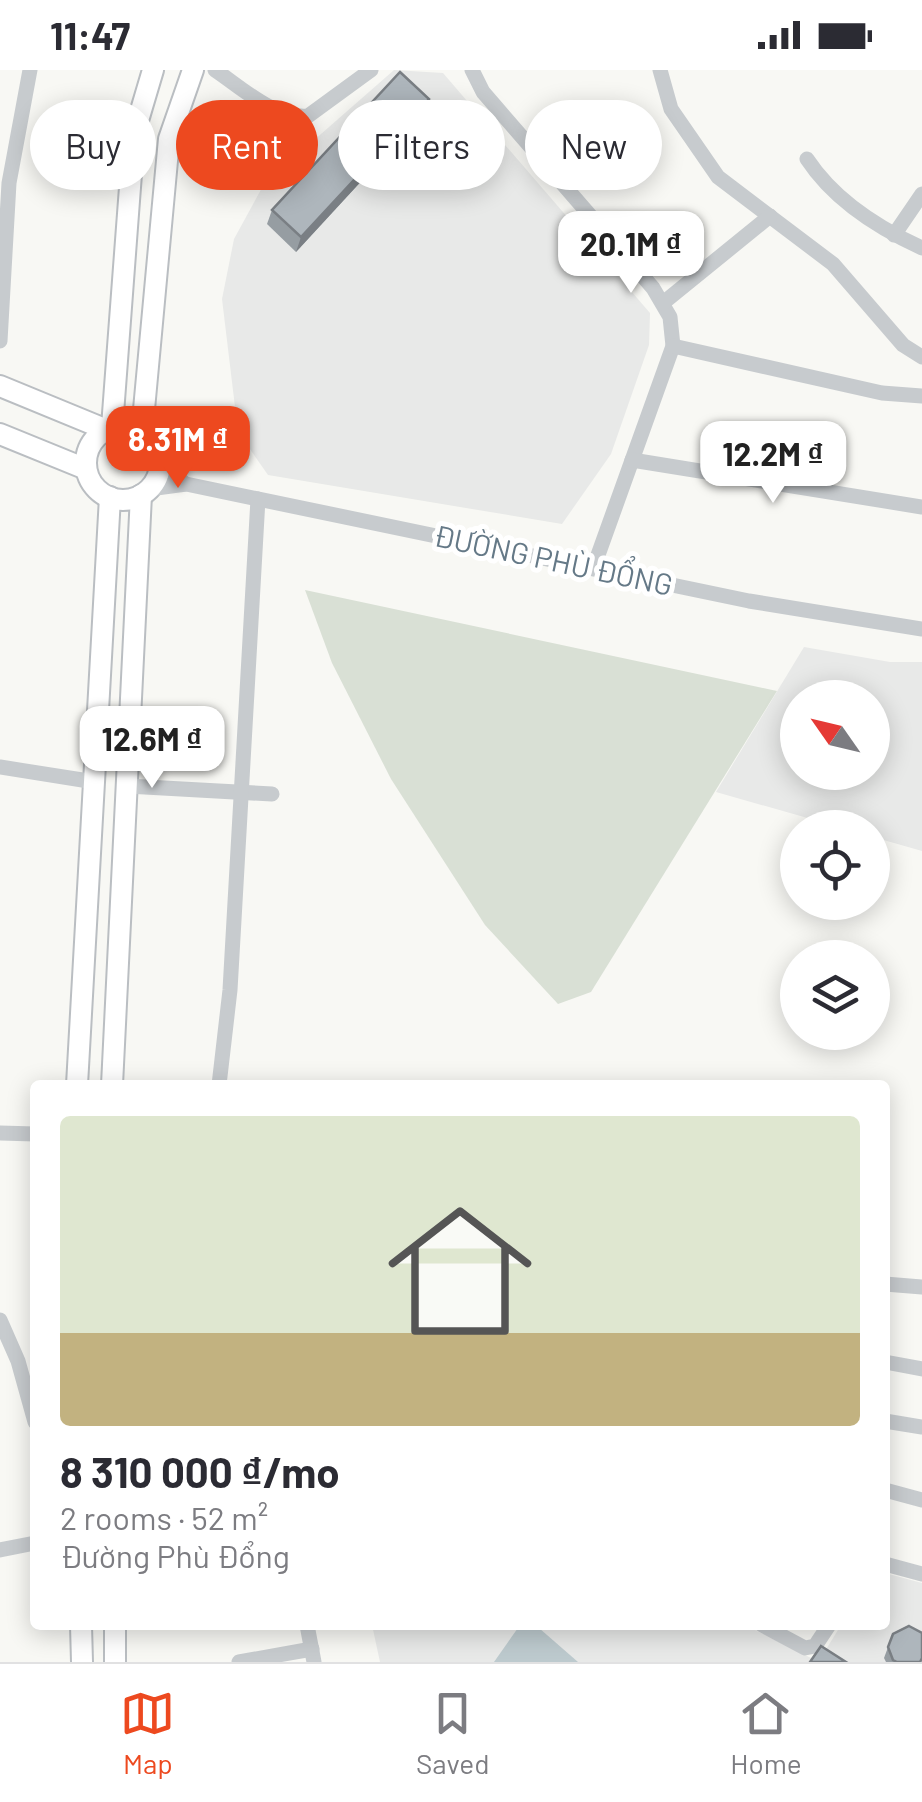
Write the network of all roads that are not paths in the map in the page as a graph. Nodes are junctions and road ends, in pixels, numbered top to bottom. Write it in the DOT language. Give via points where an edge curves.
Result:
graph roads {
  1 [pos="30,70"];
  2 [pos="152,70"];
  3 [pos="194,70"];
  4 [pos="215,70"];
  5 [pos="371,70"];
  6 [pos="472,70"];
  7 [pos="660,70"];
  8 [pos="807,160"];
  9 [pos="922,194"];
  10 [pos="770,216"];
  11 [pos="894,235"];
  12 [pos="922,248"];
  13 [pos="662,304"];
  14 [pos="0,340"];
  15 [pos="673,346"];
  16 [pos="922,356"];
  17 [pos="0,386"];
  18 [pos="922,396"];
  19 [pos="110,428"];
  20 [pos="142,431"];
  21 [pos="0,434"];
  22 [pos="160,460"];
  23 [pos="632,460"];
  24 [pos="86,469"];
  25 [pos="185,484"];
  26 [pos="144,492"];
  27 [pos="110,498"];
  28 [pos="258,499"];
  29 [pos="922,507"];
  30 [pos="593,569"];
  31 [pos="922,629"];
  32 [pos="0,767"];
  33 [pos="95,782"];
  34 [pos="127,786"];
  35 [pos="238,792"];
  36 [pos="272,794"];
  37 [pos="77,1080"];
  38 [pos="112,1080"];
  39 [pos="221,1080"];
  40 [pos="0,1132"];
  41 [pos="30,1134"];
  42 [pos="890,1285"];
  43 [pos="922,1288"];
  44 [pos="0,1320"];
  45 [pos="890,1363"];
  46 [pos="922,1370"];
  47 [pos="30,1404"];
  48 [pos="890,1422"];
  49 [pos="922,1428"];
  50 [pos="890,1491"];
  51 [pos="922,1500"];
  52 [pos="30,1544"];
  53 [pos="0,1550"];
  54 [pos="890,1565"];
  55 [pos="922,1574"];
  56 [pos="82,1630"];
  57 [pos="114,1630"];
  58 [pos="307,1630"];
  59 [pos="771,1630"];
  60 [pos="825,1630"];
  61 [pos="313,1656"];
  62 [pos="82,1662"];
  63 [pos="115,1662"];
  64 [pos="239,1662"];
  1 -- 14 [label="street" via="9,183"];
  2 -- 19 [label="main road" via="134,134"];
  3 -- 20 [label="main road" via="169,139"];
  4 -- 5 [label="street" via="298,117"];
  6 -- 13 [label="street" via="483,92"];
  7 -- 10 [label="street" via="671,109 718,177"];
  8 -- 11 [label="street" via="820,178"];
  9 -- 11 [label="street"];
  10 -- 13 [label="street"];
  10 -- 16 [label="street" via="833,264 903,345"];
  11 -- 12 [label="street"];
  13 -- 15 [label="street"];
  15 -- 18 [label="street"];
  15 -- 23 [label="street"];
  17 -- 19 [label="main road"];
  19 -- 20 [label="main road"];
  19 -- 24 [label="main road" via="90,446"];
  20 -- 22 [label="main road"];
  21 -- 24 [label="main road"];
  22 -- 25 [label="street"];
  22 -- 26 [label="main road"];
  23 -- 29 [label="street"];
  23 -- 30 [label="street"];
  24 -- 27 [label="main road"];
  25 -- 26 [label="street, ĐƯỜNG PHÙ ĐỔNG"];
  25 -- 28 [label="street, ĐƯỜNG PHÙ ĐỔNG"];
  26 -- 27 [label="main road"];
  26 -- 34 [label="main road"];
  27 -- 33 [label="main road"];
  28 -- 30 [label="street, ĐƯỜNG PHÙ ĐỔNG"];
  28 -- 35 [label="street"];
  30 -- 31 [label="street, ĐƯỜNG PHÙ ĐỔNG" via="811,614"];
  32 -- 33 [label="street"];
  33 -- 37 [label="main road"];
  34 -- 35 [label="street"];
  34 -- 38 [label="main road"];
  35 -- 36 [label="street"];
  35 -- 39 [label="street"];
  40 -- 41 [label="street"];
  42 -- 43 [label="street"];
  44 -- 47 [label="street"];
  45 -- 46 [label="street"];
  48 -- 49 [label="street"];
  50 -- 51 [label="street"];
  52 -- 53 [label="street"];
  54 -- 55 [label="street"];
  56 -- 62 [label="main road"];
  57 -- 63 [label="main road"];
  58 -- 61 [label="street"];
  59 -- 60 [label="street" via="805,1648 815,1646"];
  61 -- 64 [label="street"];
}
